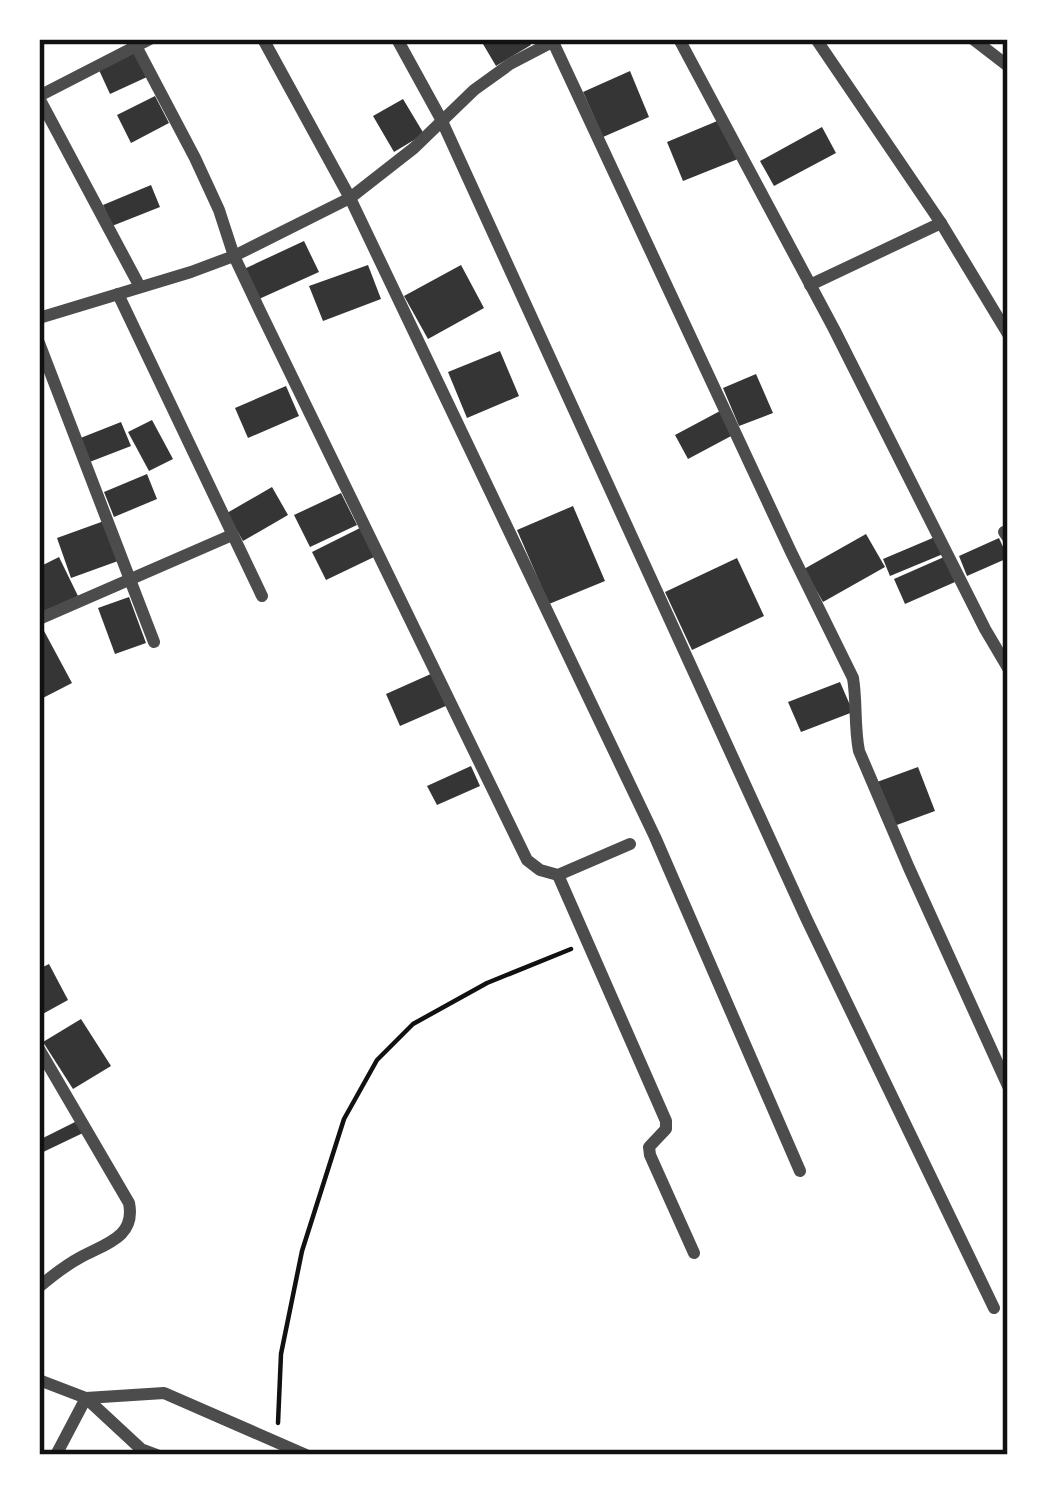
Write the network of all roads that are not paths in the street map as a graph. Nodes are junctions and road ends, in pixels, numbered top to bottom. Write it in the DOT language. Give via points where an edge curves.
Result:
graph roads {
  1 [pos="263,39"];
  2 [pos="397,39"];
  3 [pos="680,39"];
  4 [pos="816,39"];
  5 [pos="973,39"];
  6 [pos="556,41"];
  7 [pos="143,42"];
  8 [pos="1008,66"];
  9 [pos="39,97"];
  10 [pos="441,119"];
  11 [pos="350,199"];
  12 [pos="941,223"];
  13 [pos="234,256"];
  14 [pos="810,285"];
  15 [pos="140,287"];
  16 [pos="118,294"];
  17 [pos="39,318"];
  18 [pos="1008,334"];
  19 [pos="39,343"];
  20 [pos="232,535"];
  21 [pos="130,581"];
  22 [pos="262,596"];
  23 [pos="39,620"];
  24 [pos="154,642"];
  25 [pos="1008,668"];
  26 [pos="630,844"];
  27 [pos="558,875"];
  28 [pos="39,1048"];
  29 [pos="1008,1086"];
  30 [pos="800,1172"];
  31 [pos="694,1252"];
  32 [pos="39,1287"];
  33 [pos="994,1308"];
  34 [pos="39,1380"];
  35 [pos="86,1398"];
  36 [pos="56,1455"];
  37 [pos="157,1455"];
  38 [pos="306,1455"];
  1 -- 11 [label="street"];
  2 -- 10 [label="street"];
  3 -- 14 [label="street"];
  4 -- 12 [label="street"];
  5 -- 8 [label="street"];
  6 -- 10 [label="street" via="510,64"];
  6 -- 29 [label="street" via="853,677 860,751"];
  7 -- 9 [label="street"];
  7 -- 13 [label="street"];
  9 -- 15 [label="street"];
  10 -- 11 [label="street"];
  10 -- 33 [label="street"];
  11 -- 13 [label="street"];
  11 -- 30 [label="street" via="655,836"];
  12 -- 14 [label="street"];
  12 -- 18 [label="street"];
  13 -- 15 [label="street"];
  13 -- 27 [label="street" via="527,860"];
  14 -- 25 [label="street"];
  15 -- 16 [label="street"];
  16 -- 17 [label="street"];
  16 -- 20 [label="street"];
  19 -- 21 [label="street"];
  20 -- 21 [label="street"];
  20 -- 22 [label="street"];
  21 -- 23 [label="street"];
  21 -- 24 [label="street"];
  26 -- 27 [label="street"];
  27 -- 31 [label="street" via="666,1121 650,1155"];
  28 -- 32 [label="street" via="131,1216 116,1240"];
  34 -- 35 [label="street"];
  35 -- 36 [label="street"];
  35 -- 37 [label="street"];
  35 -- 38 [label="street" via="164,1393"];
}
